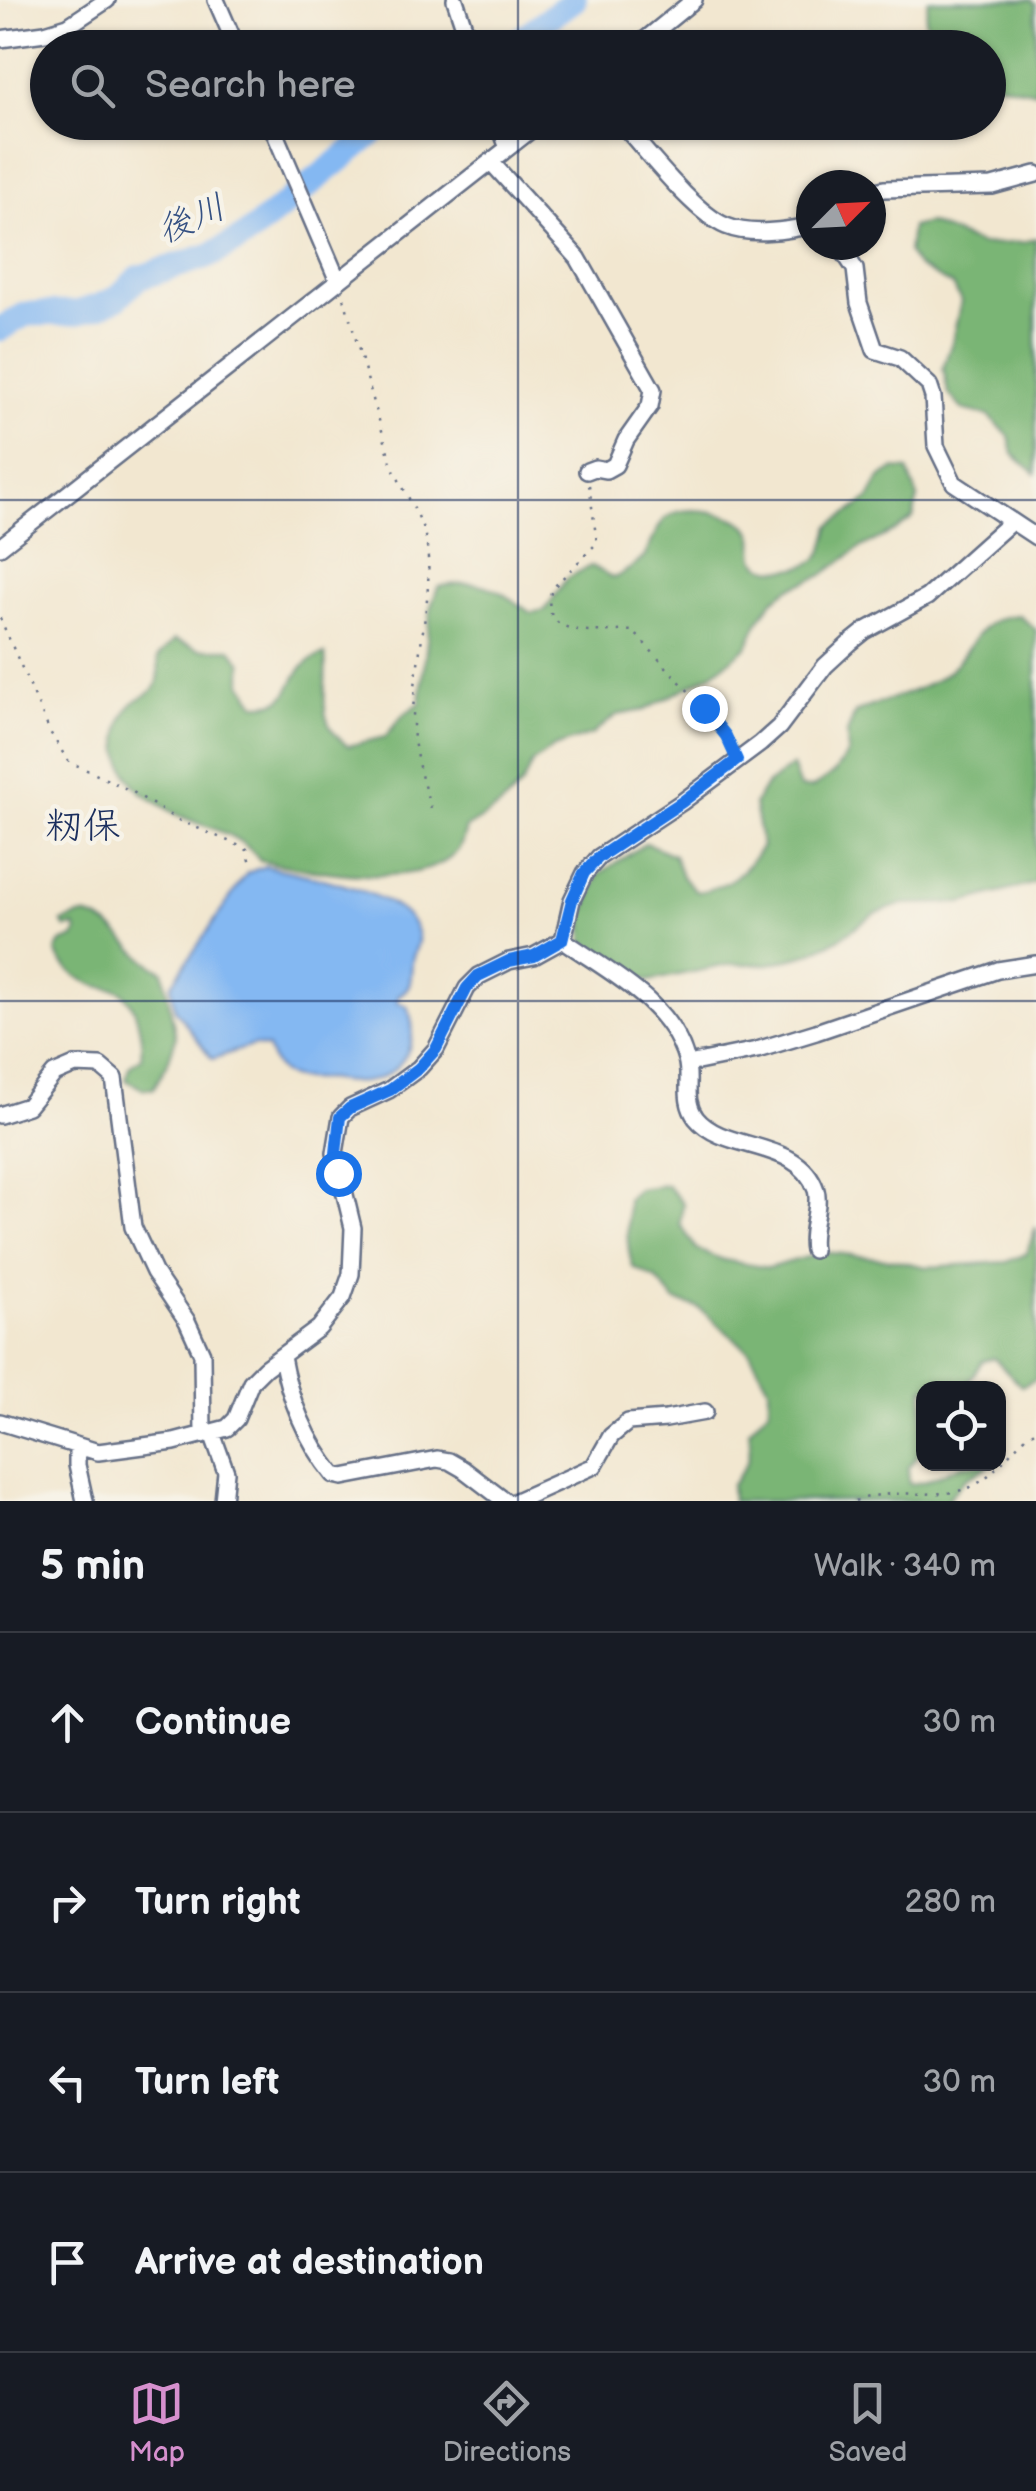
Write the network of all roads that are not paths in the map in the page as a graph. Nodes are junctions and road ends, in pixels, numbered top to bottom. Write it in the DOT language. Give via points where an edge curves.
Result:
graph roads {
  1 [pos="108,0"];
  2 [pos="216,0"];
  3 [pos="455,0"];
  4 [pos="694,0"];
  5 [pos="55,30"];
  6 [pos="229,30"];
  7 [pos="465,30"];
  8 [pos="657,30"];
  9 [pos="30,35"];
  10 [pos="0,39"];
  11 [pos="278,140"];
  12 [pos="505,140"];
  13 [pos="518,140"];
  14 [pos="637,140"];
  15 [pos="508,148"];
  16 [pos="491,162"];
  17 [pos="1036,174"];
  18 [pos="886,189"];
  19 [pos="796,227"];
  20 [pos="848,260"];
  21 [pos="338,281"];
  22 [pos="588,471"];
  23 [pos="1011,522"];
  24 [pos="1034,534"];
  25 [pos="0,547"];
  26 [pos="562,940"];
  27 [pos="1036,964"];
  28 [pos="688,1064"];
  29 [pos="0,1115"];
  30 [pos="813,1250"];
  31 [pos="282,1357"];
  32 [pos="705,1412"];
  33 [pos="0,1422"];
  34 [pos="208,1434"];
  35 [pos="77,1447"];
  36 [pos="86,1501"];
  37 [pos="224,1501"];
  38 [pos="505,1501"];
  39 [pos="516,1501"];
  1 -- 5 [label="street"];
  2 -- 6 [label="street"];
  3 -- 7 [label="street"];
  4 -- 8 [label="street"];
  9 -- 10 [label="street"];
  11 -- 21 [label="street"];
  12 -- 15 [label="street"];
  13 -- 15 [label="street"];
  14 -- 19 [label="street" via="723,225"];
  15 -- 16 [label="street"];
  16 -- 21 [label="street"];
  16 -- 22 [label="street" via="578,258 654,390 615,465"];
  17 -- 18 [label="street" via="992,186"];
  20 -- 23 [label="street" via="876,350 900,358 934,397 936,446 946,471"];
  21 -- 25 [label="street"];
  23 -- 24 [label="street"];
  23 -- 26 [label="street" via="927,597 850,643 779,726 599,857 584,873"];
  26 -- 28 [label="street" via="660,1010"];
  26 -- 31 [label="street" via="478,976 419,1068 340,1117 336,1153 354,1228 351,1274 330,1315"];
  27 -- 28 [label="street" via="998,970 757,1050"];
  28 -- 30 [label="street" via="688,1104 705,1128 776,1152 811,1180 817,1197"];
  29 -- 34 [label="street" via="28,1106 54,1074 75,1065 100,1066 114,1078 133,1227 202,1354"];
  31 -- 34 [label="street" via="251,1382 236,1419"];
  31 -- 38 [label="street" via="299,1416 334,1475 450,1461"];
  32 -- 39 [label="street" via="628,1422 594,1466"];
  33 -- 35 [label="street"];
  34 -- 35 [label="street" via="115,1452"];
  34 -- 37 [label="street" via="226,1472"];
  35 -- 36 [label="street"];
}
